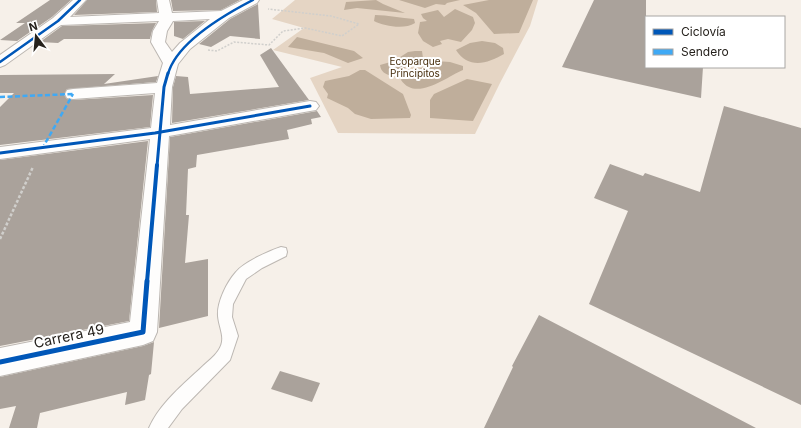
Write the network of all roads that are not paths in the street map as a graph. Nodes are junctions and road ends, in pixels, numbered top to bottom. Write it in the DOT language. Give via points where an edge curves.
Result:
graph roads {
  1 [pos="80,0"];
  2 [pos="163,0"];
  3 [pos="248,3"];
  4 [pos="224,15"];
  5 [pos="167,17"];
  6 [pos="58,21"];
  7 [pos="0,62"];
  8 [pos="171,63"];
  9 [pos="164,87"];
  10 [pos="73,94"];
  11 [pos="310,106"];
  12 [pos="161,133"];
  13 [pos="0,153"];
  14 [pos="281,252"];
  15 [pos="0,362"];
  16 [pos="158,428"];
  1 -- 6 [label="street"];
  2 -- 5 [label="street"];
  3 -- 4 [label="street"];
  4 -- 5 [label="street"];
  4 -- 8 [label="street" via="185,46"];
  5 -- 6 [label="street"];
  5 -- 8 [label="street" via="158,44"];
  6 -- 7 [label="street"];
  8 -- 9 [label="street"];
  9 -- 10 [label="street"];
  9 -- 12 [label="street"];
  11 -- 12 [label="street"];
  12 -- 13 [label="street"];
  12 -- 15 [label="street, Carrera 49" via="143,332"];
  14 -- 16 [label="lane" via="242,275 226,304 225,317 231,336 225,355 182,397"];
}
